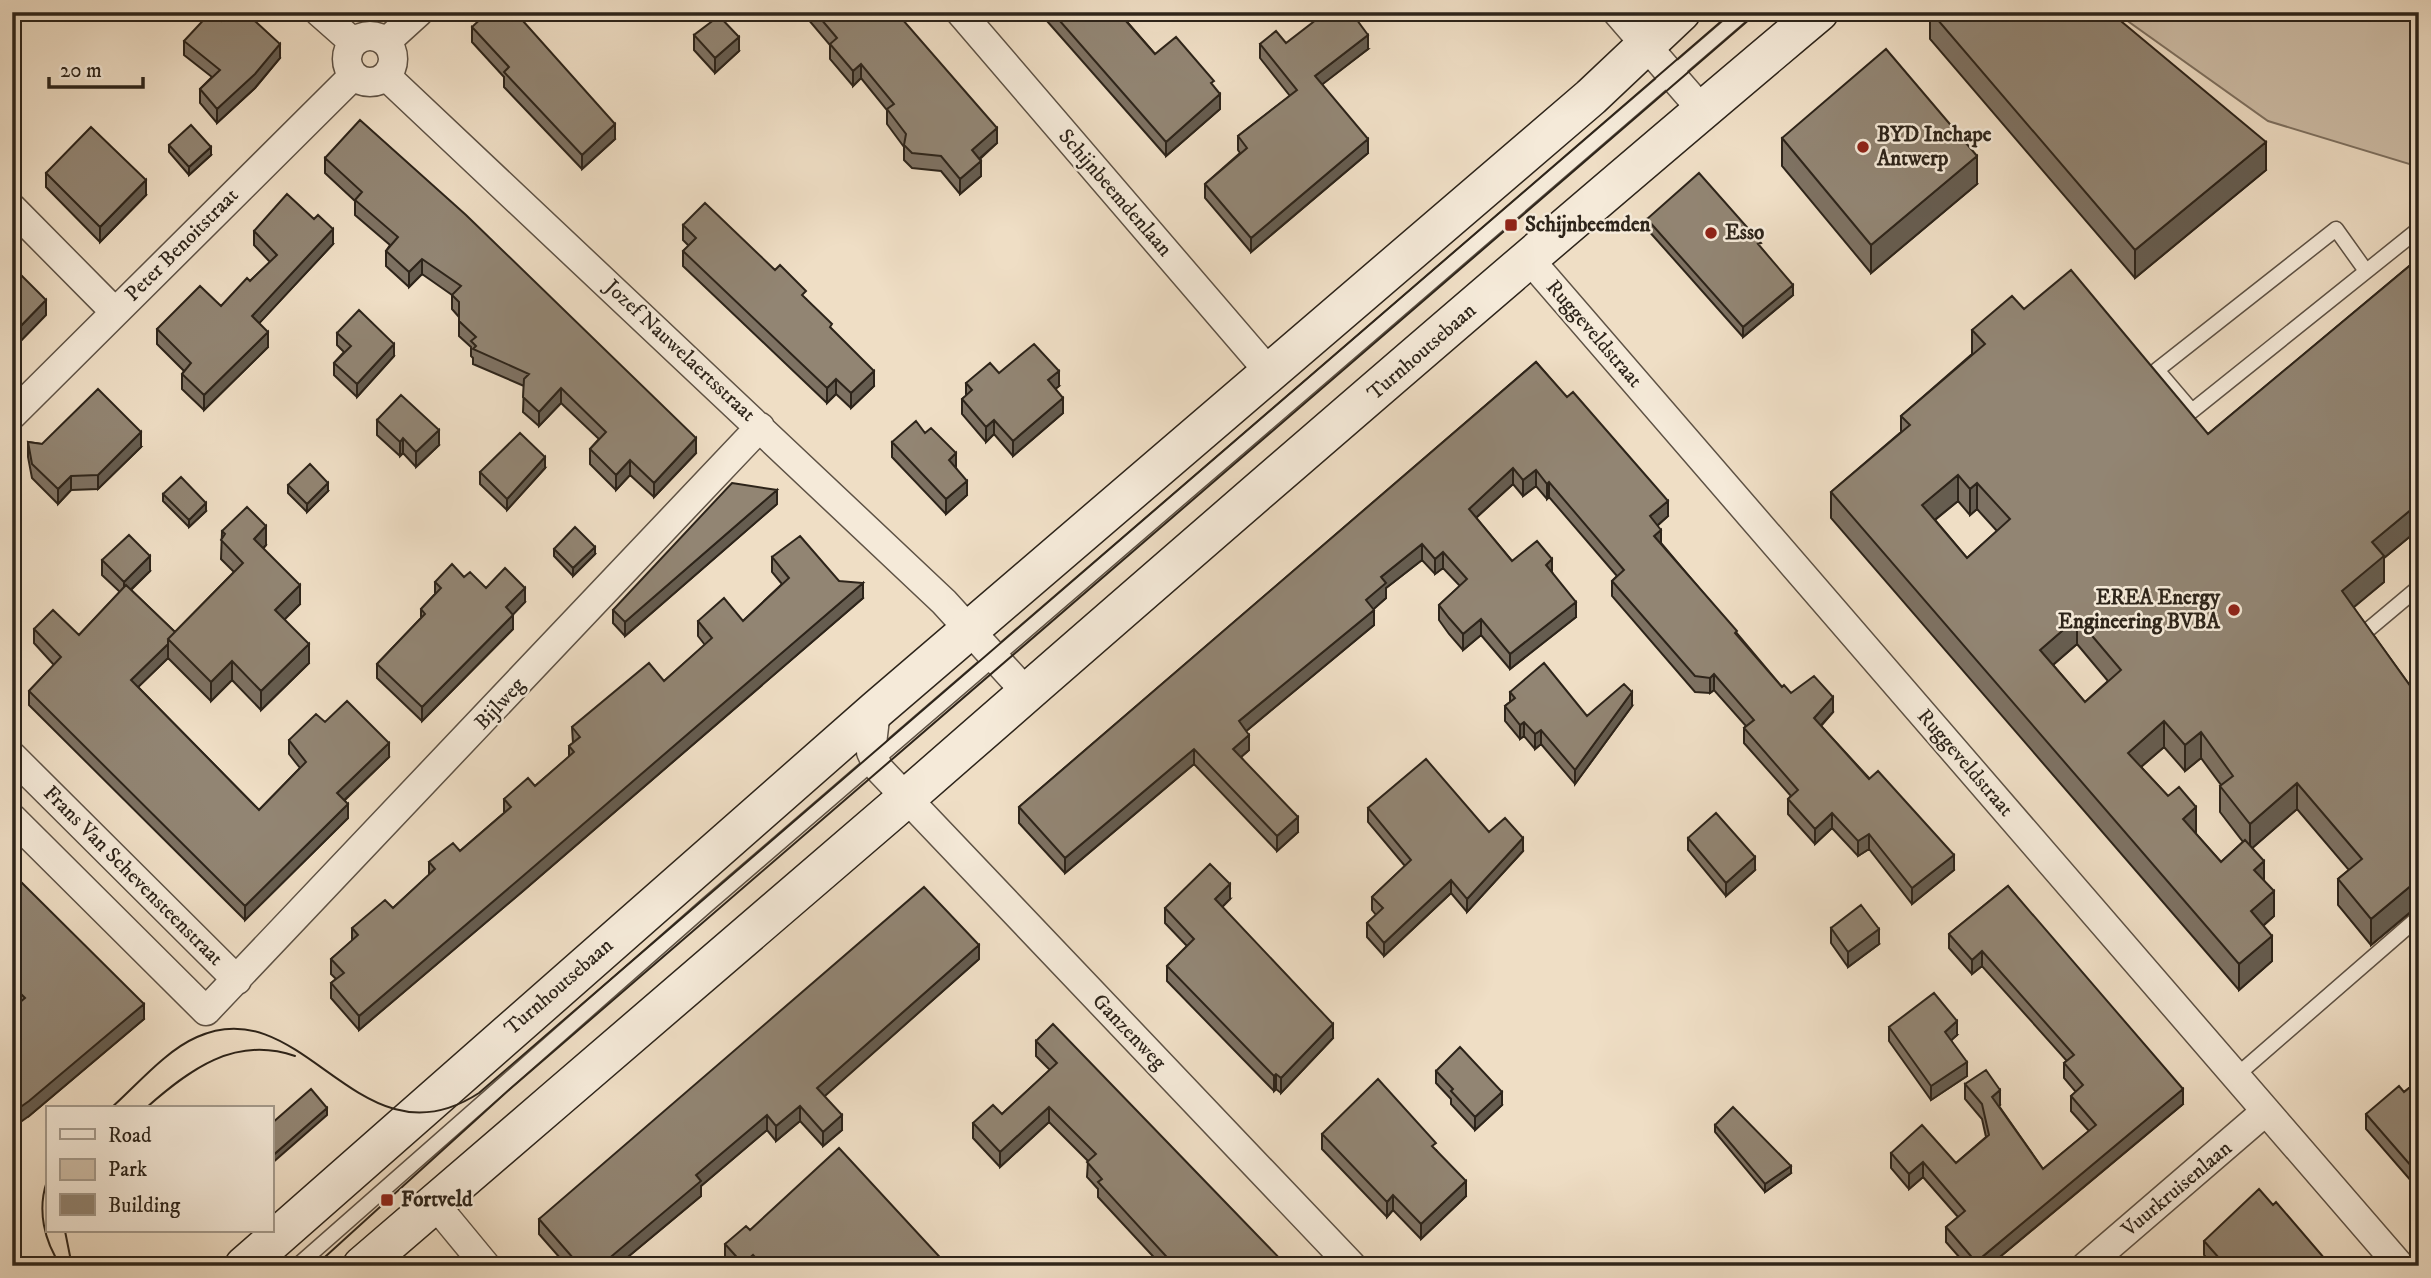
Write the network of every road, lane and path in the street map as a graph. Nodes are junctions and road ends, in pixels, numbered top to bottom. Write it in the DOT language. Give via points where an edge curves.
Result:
graph roads {
  1 [pos="319,12"];
  2 [pos="419,12"];
  3 [pos="960,12"];
  4 [pos="1617,12"];
  5 [pos="1681,12"];
  6 [pos="1745,12"];
  7 [pos="1819,12"];
  8 [pos="353,42"];
  9 [pos="386,42"];
  10 [pos="1644,46"];
  11 [pos="353,76"];
  12 [pos="386,76"];
  13 [pos="1672,76"];
  14 [pos="1703,110"];
  15 [pos="12,208"];
  16 [pos="2419,229"];
  17 [pos="1530,260"];
  18 [pos="2366,271"];
  19 [pos="115,312"];
  20 [pos="1270,373"];
  21 [pos="12,415"];
  22 [pos="760,427"];
  23 [pos="2419,587"];
  24 [pos="971,629"];
  25 [pos="2379,655"];
  26 [pos="996,657"];
  27 [pos="1026,691"];
  28 [pos="876,710"];
  29 [pos="12,756"];
  30 [pos="875,761"];
  31 [pos="906,798"];
  32 [pos="12,818"];
  33 [pos="2419,918"];
  34 [pos="237,980"];
  35 [pos="2236,1076"];
  36 [pos="2266,1111"];
  37 [pos="434,1203"];
  38 [pos="244,1266"];
  39 [pos="298,1266"];
  40 [pos="362,1266"];
  41 [pos="486,1266"];
  42 [pos="1353,1266"];
  43 [pos="2086,1266"];
  44 [pos="2400,1266"];
  1 -- 8 [label="street"];
  2 -- 9 [label="street"];
  3 -- 20 [label="street, Schijnbeemdenlaan"];
  4 -- 10 [label="street"];
  5 -- 10 [label="main road, Turnhoutsebaan"];
  6 -- 13 [label="lane, Turnhoutsebaan"];
  7 -- 14 [label="main road, Turnhoutsebaan"];
  8 -- 9 [label="street" via="370,36"];
  8 -- 11 [label="street" via="346,59"];
  9 -- 12 [label="street" via="394,59"];
  10 -- 13 [label="street"];
  10 -- 20 [label="main road, Turnhoutsebaan" via="1591,97"];
  11 -- 12 [label="street" via="370,83"];
  11 -- 19 [label="street, Peter Benoitstraat"];
  12 -- 22 [label="street, Jozef Nauwelaertsstraat"];
  13 -- 14 [label="street"];
  13 -- 26 [label="lane, Turnhoutsebaan"];
  14 -- 17 [label="main road, Turnhoutsebaan"];
  15 -- 19 [label="street"];
  16 -- 18 [label="lane"];
  17 -- 27 [label="main road, Turnhoutsebaan"];
  17 -- 35 [label="street, Ruggeveldstraat"];
  18 -- 18 [label="lane" via="2192,411 2157,370 2336,229"];
  19 -- 21 [label="street, Peter Benoitstraat"];
  20 -- 24 [label="main road, Turnhoutsebaan"];
  22 -- 24 [label="street, Jozef Nauwelaertsstraat"];
  22 -- 34 [label="street, Bijlweg"];
  23 -- 25 [label="lane" via="2363,634"];
  24 -- 26 [label="street"];
  24 -- 28 [label="main road, Turnhoutsebaan"];
  26 -- 27 [label="street"];
  26 -- 30 [label="lane, Turnhoutsebaan"];
  27 -- 31 [label="main road, Turnhoutsebaan"];
  28 -- 30 [label="street" via="871,752"];
  28 -- 38 [label="main road, Turnhoutsebaan"];
  29 -- 34 [label="street, Frans Van Schevensteenstraat"];
  30 -- 31 [label="street"];
  30 -- 39 [label="lane, Turnhoutsebaan"];
  31 -- 37 [label="main road, Turnhoutsebaan"];
  31 -- 42 [label="street, Ganzenweg"];
  32 -- 34 [label="street, Frans Van Schevensteenstraat" via="206,1011"];
  33 -- 35 [label="lane"];
  35 -- 36 [label="street, Ruggeveldstraat"];
  36 -- 43 [label="street, Vuurkruisenlaan"];
  36 -- 44 [label="street, Ruggeveldstraat"];
  37 -- 40 [label="main road, Turnhoutsebaan"];
  37 -- 41 [label="street"];
}
